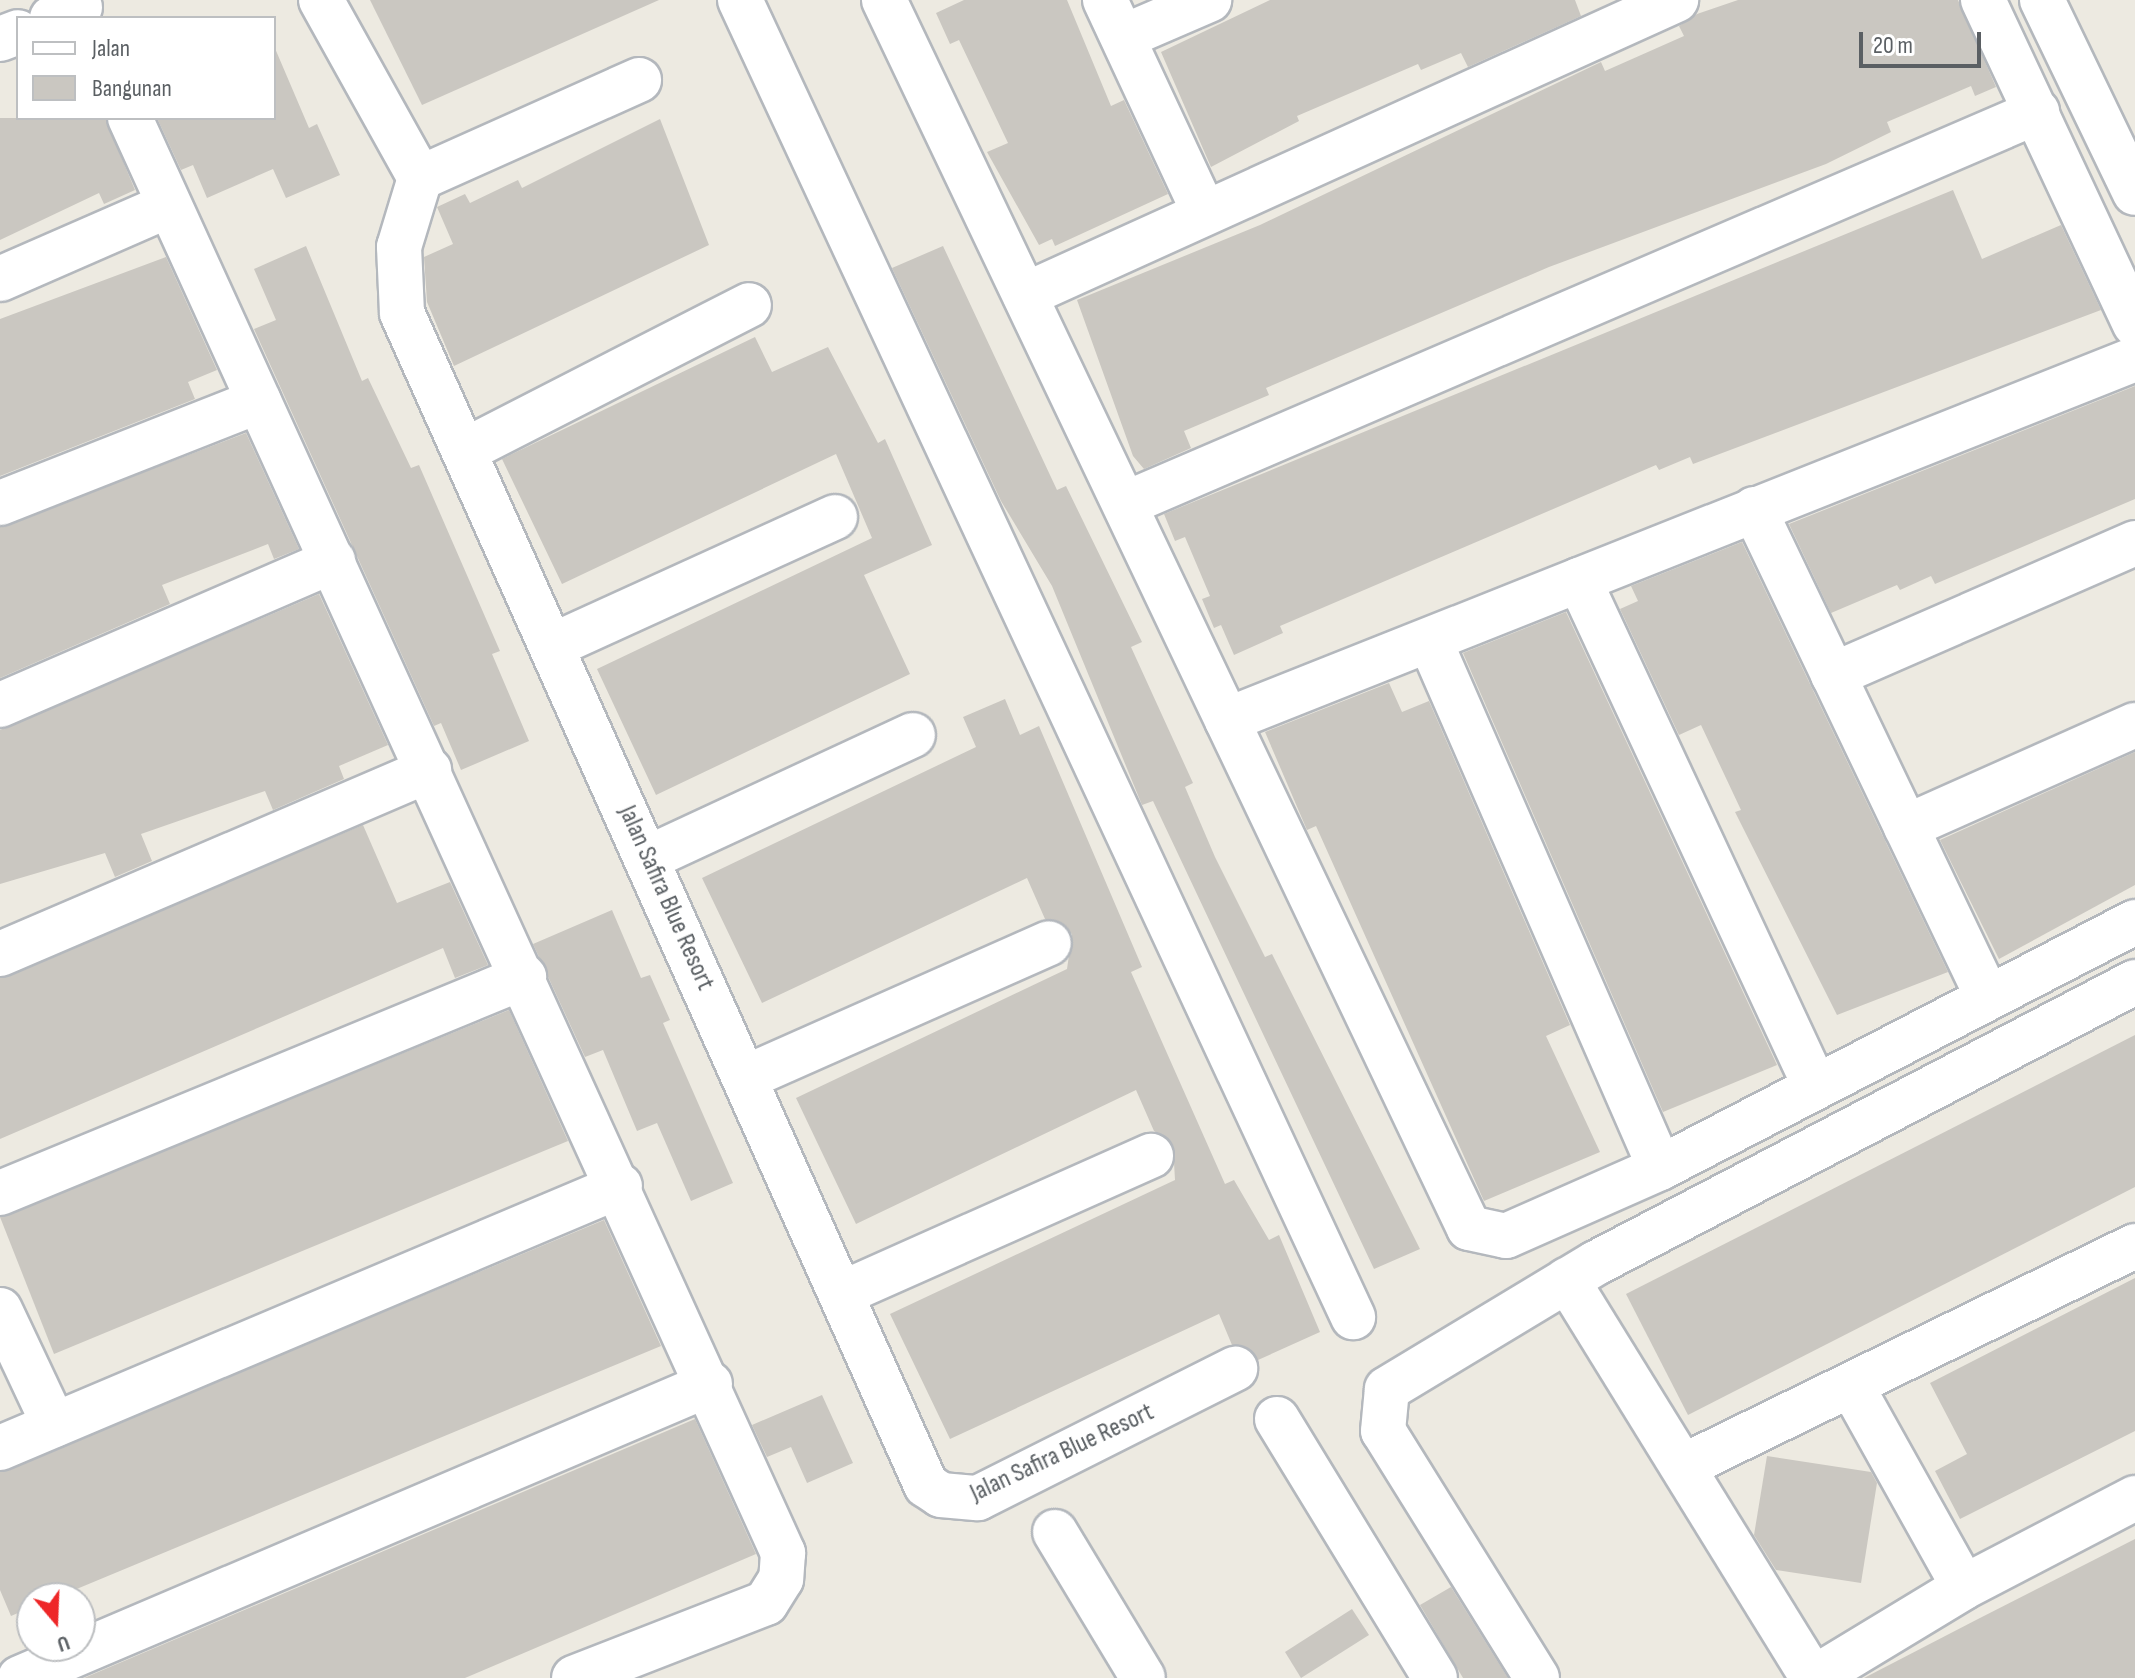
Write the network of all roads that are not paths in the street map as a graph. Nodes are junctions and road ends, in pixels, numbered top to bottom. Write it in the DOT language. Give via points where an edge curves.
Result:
graph roads {
  1 [pos="321,0"];
  2 [pos="740,0"];
  3 [pos="884,0"];
  4 [pos="1209,0"];
  5 [pos="1676,0"];
  6 [pos="1983,0"];
  7 [pos="2042,0"];
  8 [pos="1114,19"];
  9 [pos="639,80"];
  10 [pos="2037,112"];
  11 [pos="131,120"];
  12 [pos="420,178"];
  13 [pos="2135,193"];
  14 [pos="169,205"];
  15 [pos="1203,210"];
  16 [pos="0,279"];
  17 [pos="1025,295"];
  18 [pos="749,305"];
  19 [pos="2135,324"];
  20 [pos="2135,359"];
  21 [pos="259,401"];
  22 [pos="464,451"];
  23 [pos="0,503"];
  24 [pos="1125,504"];
  25 [pos="1754,509"];
  26 [pos="835,517"];
  27 [pos="2135,543"];
  28 [pos="333,561"];
  29 [pos="1579,580"];
  30 [pos="1430,641"];
  31 [pos="552,646"];
  32 [pos="1833,675"];
  33 [pos="0,705"];
  34 [pos="1227,720"];
  35 [pos="2135,725"];
  36 [pos="913,735"];
  37 [pos="429,770"];
  38 [pos="1906,827"];
  39 [pos="648,858"];
  40 [pos="2135,922"];
  41 [pos="1049,943"];
  42 [pos="0,954"];
  43 [pos="524,977"];
  44 [pos="2135,982"];
  45 [pos="1988,998"];
  46 [pos="747,1077"];
  47 [pos="1815,1086"];
  48 [pos="1151,1156"];
  49 [pos="1660,1168"];
  50 [pos="620,1186"];
  51 [pos="0,1193"];
  52 [pos="2135,1246"];
  53 [pos="1567,1280"];
  54 [pos="845,1292"];
  55 [pos="1353,1317"];
  56 [pos="6,1338"];
  57 [pos="1235,1369"];
  58 [pos="710,1384"];
  59 [pos="1851,1385"];
  60 [pos="1277,1419"];
  61 [pos="54,1425"];
  62 [pos="0,1448"];
  63 [pos="1684,1466"];
  64 [pos="2135,1498"];
  65 [pos="1055,1532"];
  66 [pos="1964,1587"];
  67 [pos="20,1678"];
  68 [pos="574,1678"];
  69 [pos="1143,1678"];
  70 [pos="1435,1678"];
  71 [pos="1537,1678"];
  72 [pos="1814,1678"];
  1 -- 12 [label="street"];
  2 -- 55 [label="street"];
  3 -- 17 [label="street"];
  4 -- 8 [label="street"];
  5 -- 15 [label="street"];
  6 -- 10 [label="street"];
  7 -- 13 [label="street"];
  8 -- 15 [label="street"];
  9 -- 12 [label="street"];
  10 -- 19 [label="street"];
  10 -- 24 [label="street"];
  11 -- 14 [label="street"];
  12 -- 22 [label="street, Jalan Safira Blue Resort" via="399,247 396,284"];
  14 -- 16 [label="street"];
  14 -- 21 [label="street"];
  15 -- 17 [label="street"];
  17 -- 24 [label="street"];
  18 -- 22 [label="street"];
  20 -- 25 [label="street"];
  21 -- 23 [label="street"];
  21 -- 28 [label="street"];
  22 -- 31 [label="street, Jalan Safira Blue Resort"];
  24 -- 34 [label="street"];
  25 -- 29 [label="street"];
  25 -- 32 [label="street"];
  26 -- 31 [label="street"];
  27 -- 32 [label="street"];
  28 -- 33 [label="street"];
  28 -- 37 [label="street"];
  29 -- 30 [label="street"];
  29 -- 47 [label="street"];
  30 -- 34 [label="street"];
  30 -- 49 [label="street"];
  31 -- 39 [label="street, Jalan Safira Blue Resort"];
  32 -- 38 [label="street"];
  34 -- 49 [label="street" via="1469,1228 1506,1236"];
  35 -- 38 [label="street"];
  36 -- 39 [label="street"];
  37 -- 42 [label="street"];
  37 -- 43 [label="street"];
  38 -- 45 [label="street"];
  39 -- 46 [label="street, Jalan Safira Blue Resort"];
  40 -- 45 [label="street"];
  41 -- 46 [label="street"];
  43 -- 50 [label="street"];
  43 -- 51 [label="street"];
  44 -- 53 [label="street"];
  45 -- 47 [label="street"];
  46 -- 54 [label="street, Jalan Safira Blue Resort"];
  47 -- 49 [label="street"];
  48 -- 54 [label="street"];
  50 -- 58 [label="street"];
  50 -- 61 [label="street"];
  52 -- 59 [label="street"];
  53 -- 63 [label="street"];
  53 -- 71 [label="street" via="1387,1389 1380,1405 1383,1431"];
  54 -- 57 [label="street, Jalan Safira Blue Resort" via="926,1485 961,1500"];
  56 -- 61 [label="street"];
  58 -- 67 [label="street"];
  58 -- 68 [label="street" via="778,1537 783,1566 776,1590 766,1603"];
  59 -- 63 [label="street"];
  59 -- 66 [label="street"];
  60 -- 70 [label="street"];
  61 -- 62 [label="street"];
  63 -- 72 [label="street"];
  64 -- 66 [label="street"];
  65 -- 69 [label="street"];
  66 -- 72 [label="street"];
}
